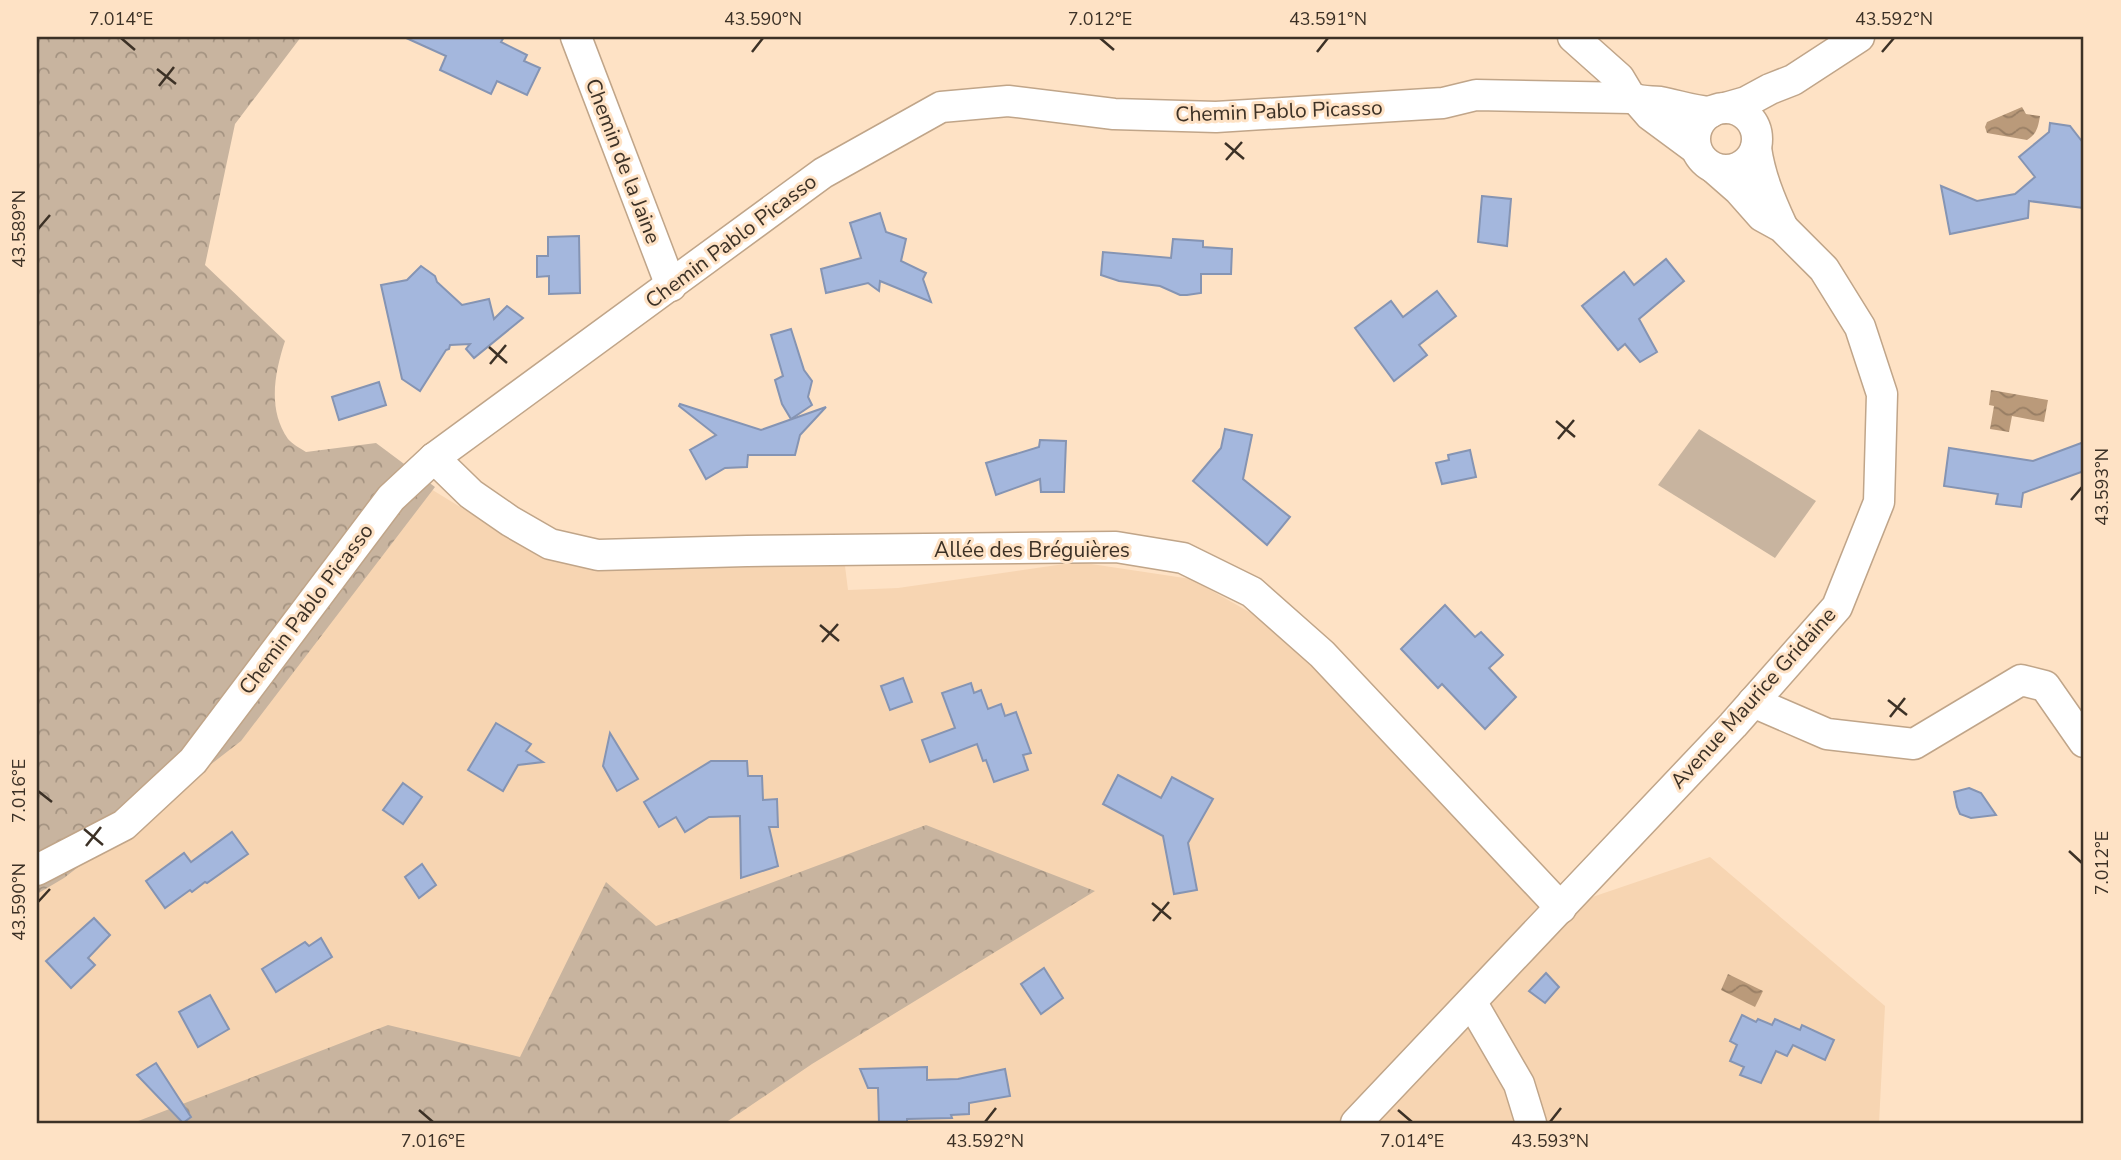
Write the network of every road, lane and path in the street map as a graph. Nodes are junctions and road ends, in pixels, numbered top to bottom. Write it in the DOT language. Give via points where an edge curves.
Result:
graph roads {
  1 [pos="576,37"];
  2 [pos="1573,37"];
  3 [pos="1858,37"];
  4 [pos="1793,80"];
  5 [pos="1629,92"];
  6 [pos="1718,110"];
  7 [pos="1756,141"];
  8 [pos="1706,159"];
  9 [pos="1782,227"];
  10 [pos="671,286"];
  11 [pos="434,458"];
  12 [pos="1753,702"];
  13 [pos="2084,742"];
  14 [pos="37,870"];
  15 [pos="1560,908"];
  16 [pos="1472,1003"];
  17 [pos="1356,1123"];
  18 [pos="1531,1123"];
  1 -- 10 [label="street, Chemin de la Jaine"];
  2 -- 5 [label="street"];
  3 -- 4 [label="street"];
  4 -- 6 [label="street"];
  4 -- 7 [label="street" via="1766,113"];
  5 -- 6 [label="street, Chemin Pablo Picasso" via="1692,111"];
  5 -- 8 [label="street" via="1650,115"];
  5 -- 10 [label="street, Chemin Pablo Picasso" via="1476,94 1443,103 1216,117 1114,114 1008,101 941,107 823,173"];
  6 -- 7 [label="street" via="1742,113 1754,126"];
  6 -- 8 [label="street" via="1696,128 1694,139"];
  7 -- 8 [label="street" via="1752,157 1735,170 1725,171"];
  7 -- 9 [label="street, Avenue Maurice Gridaine" via="1759,169"];
  8 -- 9 [label="street, Avenue Maurice Gridaine" via="1762,216"];
  9 -- 12 [label="street, Avenue Maurice Gridaine" via="1824,269 1860,327 1882,394 1879,502 1837,607"];
  10 -- 11 [label="street, Chemin Pablo Picasso"];
  11 -- 14 [label="street, Chemin Pablo Picasso" via="391,498 193,761 124,825"];
  11 -- 15 [label="street, Allée des Bréguières" via="471,494 510,521 550,544 598,555 1116,547 1183,558 1252,592 1322,654"];
  12 -- 13 [label="street" via="1827,734 1914,744 2021,680 2045,686"];
  12 -- 15 [label="street, Avenue Maurice Gridaine"];
  15 -- 16 [label="street, Avenue Maurice Gridaine"];
  16 -- 17 [label="street, Avenue Maurice Gridaine"];
  16 -- 18 [label="street" via="1519,1084"];
}
